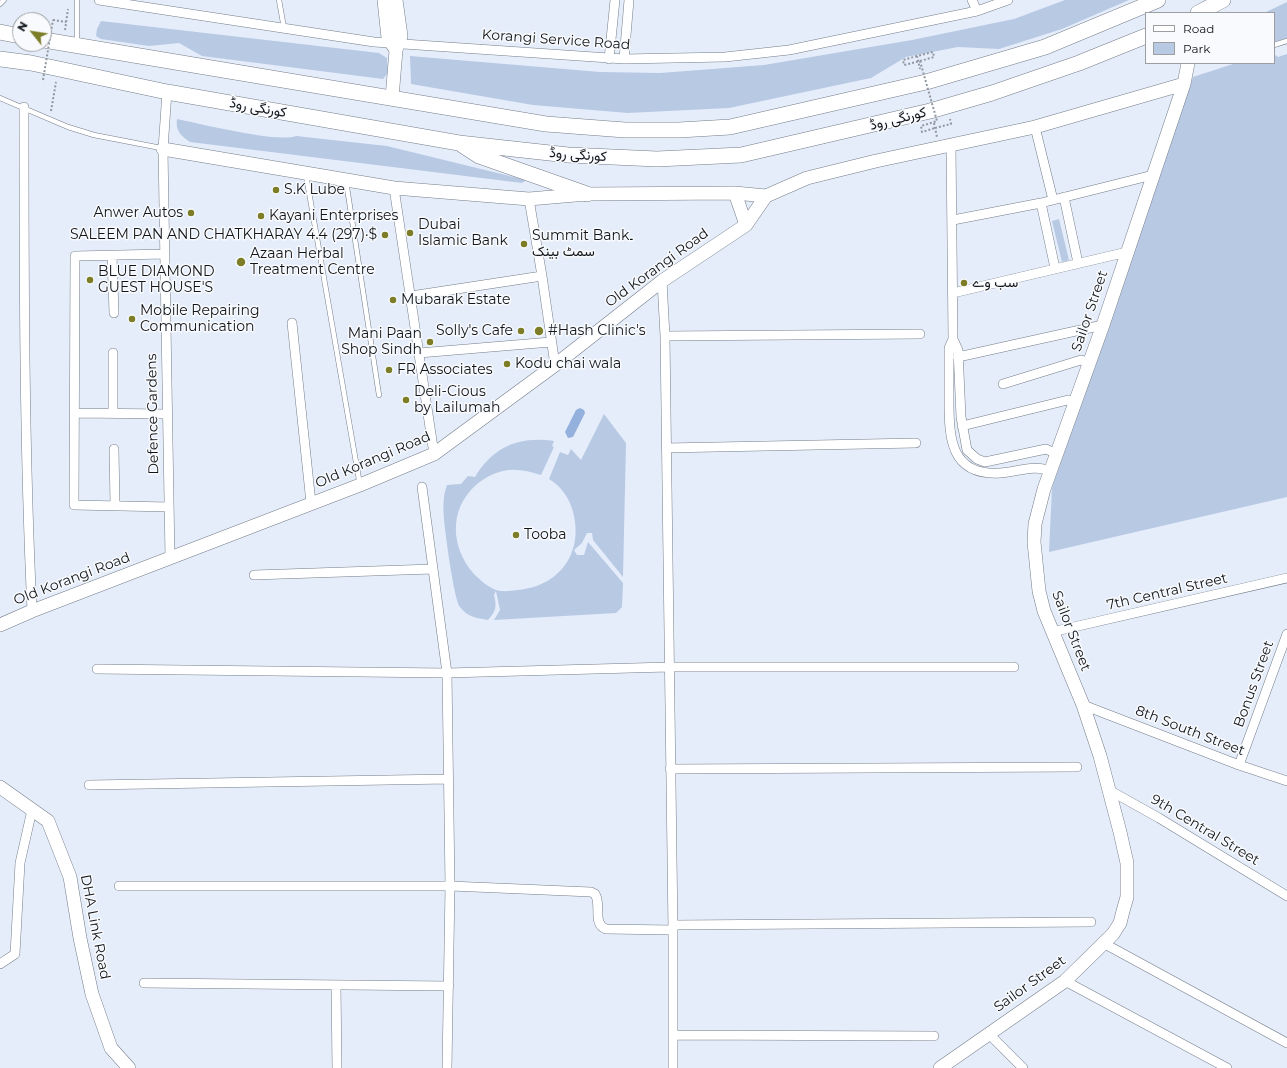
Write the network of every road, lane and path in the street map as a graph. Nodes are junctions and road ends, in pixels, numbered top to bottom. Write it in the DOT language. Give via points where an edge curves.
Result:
graph roads {
  1 [pos="4,0"];
  2 [pos="77,0"];
  3 [pos="99,0"];
  4 [pos="279,0"];
  5 [pos="384,0"];
  6 [pos="396,0"];
  7 [pos="615,0"];
  8 [pos="629,0"];
  9 [pos="972,0"];
  10 [pos="1008,0"];
  11 [pos="1158,0"];
  12 [pos="1223,0"];
  13 [pos="0,4"];
  14 [pos="68,7"];
  15 [pos="976,11"];
  16 [pos="1200,12"];
  17 [pos="66,22"];
  18 [pos="284,28"];
  19 [pos="0,32"];
  20 [pos="12,34"];
  21 [pos="1145,36"];
  22 [pos="52,41"];
  23 [pos="1287,41"];
  24 [pos="70,44"];
  25 [pos="395,45"];
  26 [pos="1275,45"];
  27 [pos="0,59"];
  28 [pos="609,59"];
  29 [pos="624,59"];
  30 [pos="920,61"];
  31 [pos="1189,64"];
  32 [pos="59,69"];
  33 [pos="43,80"];
  34 [pos="1184,84"];
  35 [pos="167,92"];
  36 [pos="0,98"];
  37 [pos="392,98"];
  38 [pos="24,107"];
  39 [pos="934,116"];
  40 [pos="49,120"];
  41 [pos="1034,127"];
  42 [pos="935,128"];
  43 [pos="459,143"];
  44 [pos="946,147"];
  45 [pos="163,149"];
  46 [pos="306,173"];
  47 [pos="1153,175"];
  48 [pos="346,180"];
  49 [pos="394,188"];
  50 [pos="735,193"];
  51 [pos="587,194"];
  52 [pos="766,196"];
  53 [pos="1064,197"];
  54 [pos="530,199"];
  55 [pos="1053,200"];
  56 [pos="1041,203"];
  57 [pos="953,220"];
  58 [pos="746,225"];
  59 [pos="1128,252"];
  60 [pos="165,254"];
  61 [pos="112,256"];
  62 [pos="1078,263"];
  63 [pos="1055,268"];
  64 [pos="542,276"];
  65 [pos="662,281"];
  66 [pos="954,293"];
  67 [pos="411,296"];
  68 [pos="114,313"];
  69 [pos="292,323"];
  70 [pos="1103,324"];
  71 [pos="920,334"];
  72 [pos="665,336"];
  73 [pos="953,339"];
  74 [pos="551,342"];
  75 [pos="113,353"];
  76 [pos="419,353"];
  77 [pos="958,357"];
  78 [pos="1089,363"];
  79 [pos="554,365"];
  80 [pos="1003,384"];
  81 [pos="379,395"];
  82 [pos="1075,403"];
  83 [pos="76,413"];
  84 [pos="113,413"];
  85 [pos="167,414"];
  86 [pos="962,426"];
  87 [pos="916,443"];
  88 [pos="666,448"];
  89 [pos="114,449"];
  90 [pos="434,454"];
  91 [pos="1057,454"];
  92 [pos="1051,471"];
  93 [pos="360,485"];
  94 [pos="422,487"];
  95 [pos="311,503"];
  96 [pos="115,505"];
  97 [pos="169,507"];
  98 [pos="170,558"];
  99 [pos="433,569"];
  100 [pos="254,576"];
  101 [pos="1287,578"];
  102 [pos="32,610"];
  103 [pos="0,625"];
  104 [pos="1052,632"];
  105 [pos="1287,634"];
  106 [pos="669,667"];
  107 [pos="1014,667"];
  108 [pos="97,669"];
  109 [pos="447,673"];
  110 [pos="1083,705"];
  111 [pos="1239,765"];
  112 [pos="1076,767"];
  113 [pos="670,769"];
  114 [pos="449,779"];
  115 [pos="1287,781"];
  116 [pos="89,785"];
  117 [pos="0,787"];
  118 [pos="1109,790"];
  119 [pos="32,810"];
  120 [pos="119,886"];
  121 [pos="450,886"];
  122 [pos="1287,896"];
  123 [pos="1091,922"];
  124 [pos="673,927"];
  125 [pos="1104,944"];
  126 [pos="0,964"];
  127 [pos="1065,981"];
  128 [pos="144,983"];
  129 [pos="336,985"];
  130 [pos="449,986"];
  131 [pos="989,1034"];
  132 [pos="674,1035"];
  133 [pos="934,1036"];
  134 [pos="1287,1043"];
  135 [pos="129,1068"];
  136 [pos="337,1068"];
  137 [pos="448,1068"];
  138 [pos="673,1068"];
  139 [pos="940,1068"];
  140 [pos="1023,1068"];
  141 [pos="1227,1068"];
  1 -- 13 [label="lane"];
  2 -- 24 [label="lane"];
  3 -- 18 [label="street, Korangi Service Road"];
  4 -- 18 [label="lane"];
  5 -- 25 [label="street" via="388,38"];
  6 -- 25 [label="street" via="401,36"];
  7 -- 28 [label="street"];
  8 -- 29 [label="street"];
  9 -- 15 [label="street"];
  10 -- 15 [label="street, Korangi Service Road"];
  11 -- 37 [label="main road, کورنگی روڈ" via="1045,47 926,82 730,127 633,130 546,124"];
  12 -- 16 [label="main road"];
  14 -- 17 [label="path"];
  15 -- 29 [label="street, Korangi Service Road" via="789,50 725,57"];
  17 -- 24 [label="path"];
  17 -- 33 [label="path, bridge" via="54,20"];
  18 -- 25 [label="street, Korangi Service Road"];
  19 -- 20 [label="main road"];
  21 -- 39 [label="main road, کورنگی روڈ"];
  22 -- 24 [label="main road, کورنگی روڈ"];
  23 -- 26 [label="lane"];
  24 -- 37 [label="main road, کورنگی روڈ"];
  25 -- 28 [label="street, Korangi Service Road"];
  25 -- 37 [label="street"];
  27 -- 32 [label="main road, کورنگی روڈ"];
  28 -- 29 [label="street, Korangi Service Road"];
  30 -- 30 [label="path, bridge" via="904,65 903,60 933,52 934,58"];
  30 -- 39 [label="path, bridge"];
  31 -- 34 [label="street, Sailor Street"];
  32 -- 35 [label="main road, کورنگی روڈ"];
  32 -- 40 [label="path"];
  34 -- 41 [label="street"];
  34 -- 47 [label="street, Sailor Street"];
  35 -- 43 [label="main road, کورنگی روڈ"];
  35 -- 45 [label="street, Defence Gardens"];
  36 -- 38 [label="lane"];
  38 -- 40 [label="lane"];
  38 -- 102 [label="street" via="24,362"];
  39 -- 42 [label="path"];
  39 -- 42 [label="path, bridge" via="921,126 922,132"];
  39 -- 42 [label="path" via="949,118 951,124"];
  39 -- 43 [label="main road, کورنگی روڈ" via="742,155 657,160 568,155"];
  40 -- 45 [label="lane" via="94,135"];
  41 -- 44 [label="street"];
  41 -- 55 [label="street"];
  42 -- 44 [label="path"];
  43 -- 51 [label="main road" via="479,156"];
  44 -- 52 [label="street" via="807,178"];
  44 -- 57 [label="street"];
  45 -- 46 [label="street"];
  45 -- 60 [label="street, Defence Gardens"];
  46 -- 48 [label="street"];
  46 -- 93 [label="lane"];
  47 -- 53 [label="street"];
  47 -- 59 [label="street, Sailor Street"];
  48 -- 49 [label="street"];
  48 -- 81 [label="lane"];
  49 -- 54 [label="street"];
  49 -- 67 [label="street"];
  50 -- 51 [label="street"];
  50 -- 52 [label="street"];
  50 -- 58 [label="street"];
  51 -- 54 [label="street"];
  52 -- 58 [label="street, Old Korangi Road"];
  53 -- 55 [label="street"];
  53 -- 62 [label="street"];
  54 -- 64 [label="street"];
  55 -- 56 [label="street"];
  56 -- 57 [label="street"];
  56 -- 63 [label="street"];
  57 -- 66 [label="street"];
  58 -- 65 [label="street, Old Korangi Road"];
  59 -- 62 [label="street"];
  59 -- 70 [label="street, Sailor Street"];
  60 -- 61 [label="street"];
  60 -- 85 [label="street, Defence Gardens"];
  61 -- 68 [label="street"];
  61 -- 83 [label="street" via="75,256"];
  62 -- 63 [label="street"];
  63 -- 66 [label="street"];
  64 -- 67 [label="street"];
  64 -- 74 [label="street"];
  65 -- 72 [label="street"];
  65 -- 79 [label="street, Old Korangi Road"];
  66 -- 73 [label="street"];
  67 -- 76 [label="street"];
  69 -- 95 [label="street"];
  70 -- 77 [label="street"];
  70 -- 78 [label="street, Sailor Street"];
  71 -- 72 [label="street"];
  72 -- 88 [label="street"];
  73 -- 77 [label="street"];
  73 -- 92 [label="street" via="949,348 949,430 956,454 970,468 980,473 1041,467"];
  74 -- 76 [label="street"];
  74 -- 79 [label="street"];
  75 -- 84 [label="street"];
  76 -- 90 [label="street"];
  77 -- 86 [label="street"];
  78 -- 80 [label="street" via="1081,360"];
  78 -- 82 [label="street, Sailor Street"];
  79 -- 90 [label="street, Old Korangi Road"];
  82 -- 86 [label="street" via="1068,400"];
  82 -- 91 [label="street, Sailor Street"];
  83 -- 84 [label="street"];
  83 -- 96 [label="street" via="74,505"];
  84 -- 85 [label="street"];
  85 -- 97 [label="street, Defence Gardens"];
  86 -- 91 [label="street" via="967,450 985,462 1046,449"];
  87 -- 88 [label="street"];
  88 -- 106 [label="street"];
  89 -- 96 [label="street"];
  90 -- 93 [label="street, Old Korangi Road"];
  91 -- 92 [label="street, Sailor Street"];
  92 -- 104 [label="street, Sailor Street" via="1035,524 1034,542 1039,591"];
  93 -- 95 [label="street, Old Korangi Road"];
  94 -- 99 [label="street"];
  95 -- 98 [label="street, Old Korangi Road"];
  96 -- 97 [label="street"];
  97 -- 98 [label="street, Defence Gardens"];
  98 -- 102 [label="street, Old Korangi Road"];
  99 -- 100 [label="street"];
  99 -- 109 [label="street"];
  101 -- 104 [label="street, 7th Central Street"];
  102 -- 103 [label="street, Old Korangi Road"];
  104 -- 110 [label="street, Sailor Street"];
  105 -- 111 [label="street, Bonus Street"];
  106 -- 107 [label="street"];
  106 -- 109 [label="street"];
  106 -- 113 [label="street"];
  108 -- 109 [label="street"];
  109 -- 114 [label="street"];
  110 -- 111 [label="street, 8th South Street"];
  110 -- 118 [label="street, Sailor Street"];
  111 -- 115 [label="street, 8th South Street"];
  112 -- 113 [label="street"];
  113 -- 124 [label="street"];
  114 -- 116 [label="street"];
  114 -- 121 [label="street"];
  117 -- 119 [label="street, DHA Link Road"];
  118 -- 122 [label="street, 9th Central Street"];
  118 -- 125 [label="street, Sailor Street" via="1127,863 1127,896 1120,923"];
  119 -- 126 [label="street" via="20,863 15,954"];
  119 -- 135 [label="street, DHA Link Road" via="48,821 70,877 92,994 111,1048"];
  120 -- 121 [label="street"];
  121 -- 124 [label="street" via="591,892 598,898 598,923 601,928"];
  121 -- 130 [label="street"];
  123 -- 124 [label="street"];
  124 -- 132 [label="street"];
  125 -- 127 [label="street, Sailor Street"];
  125 -- 134 [label="street"];
  127 -- 131 [label="street, Sailor Street"];
  127 -- 141 [label="street"];
  128 -- 129 [label="street"];
  129 -- 130 [label="street"];
  129 -- 136 [label="street"];
  130 -- 137 [label="street"];
  131 -- 139 [label="street, Sailor Street"];
  131 -- 140 [label="street"];
  132 -- 133 [label="street"];
  132 -- 138 [label="street"];
}
